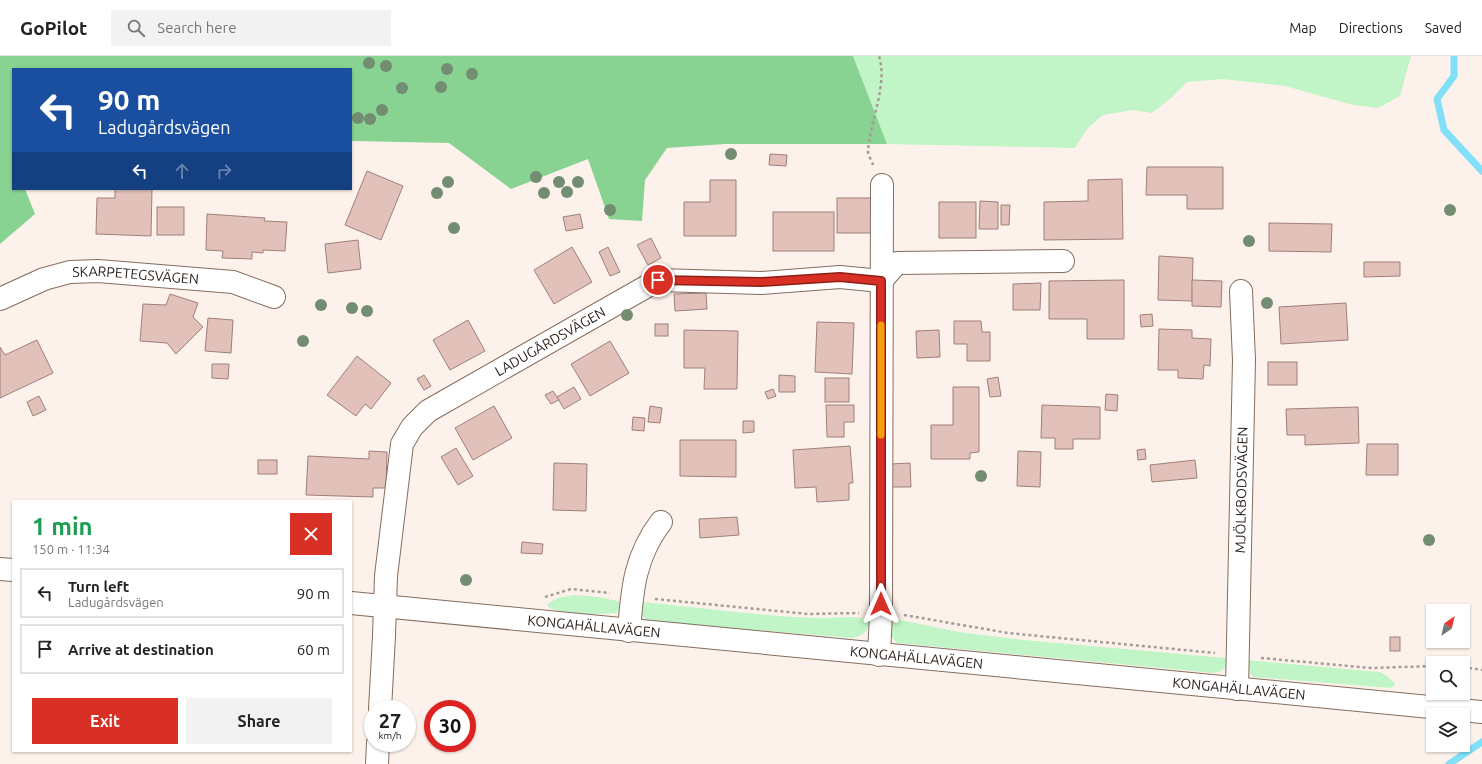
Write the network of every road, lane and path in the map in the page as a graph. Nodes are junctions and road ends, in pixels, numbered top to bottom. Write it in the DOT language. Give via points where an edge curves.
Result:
graph roads {
  1 [pos="879,56"];
  2 [pos="882,185"];
  3 [pos="1063,261"];
  4 [pos="881,281"];
  5 [pos="1241,291"];
  6 [pos="274,298"];
  7 [pos="0,299"];
  8 [pos="660,522"];
  9 [pos="0,569"];
  10 [pos="12,570"];
  11 [pos="352,603"];
  12 [pos="385,607"];
  13 [pos="629,630"];
  14 [pos="879,655"];
  15 [pos="1470,668"];
  16 [pos="1482,670"];
  17 [pos="1237,689"];
  18 [pos="380,700"];
  19 [pos="1475,711"];
  20 [pos="378,752"];
  21 [pos="377,764"];
  1 -- 2 [label="path" via="882,64 868,152"];
  2 -- 4 [label="street"];
  3 -- 4 [label="street" via="897,263"];
  4 -- 12 [label="street, LADUGÅRDSVÄGEN" via="840,277 761,282 658,280 428,411 412,426 402,444 389,541"];
  4 -- 14 [label="street"];
  5 -- 17 [label="street, MJÖLKBODSVÄGEN" via="1244,360"];
  6 -- 7 [label="street, SKARPETEGSVÄGEN" via="233,282 98,271 70,272 44,279"];
  8 -- 13 [label="street" via="650,537 634,576"];
  9 -- 10 [label="street"];
  11 -- 12 [label="street, KONGAHÄLLAVÄGEN"];
  12 -- 13 [label="street, KONGAHÄLLAVÄGEN"];
  12 -- 18 [label="street, LADUGÅRDSVÄGEN"];
  13 -- 14 [label="street, KONGAHÄLLAVÄGEN"];
  14 -- 17 [label="street, KONGAHÄLLAVÄGEN"];
  15 -- 16 [label="path"];
  17 -- 19 [label="street, KONGAHÄLLAVÄGEN"];
  20 -- 21 [label="street"];
}
